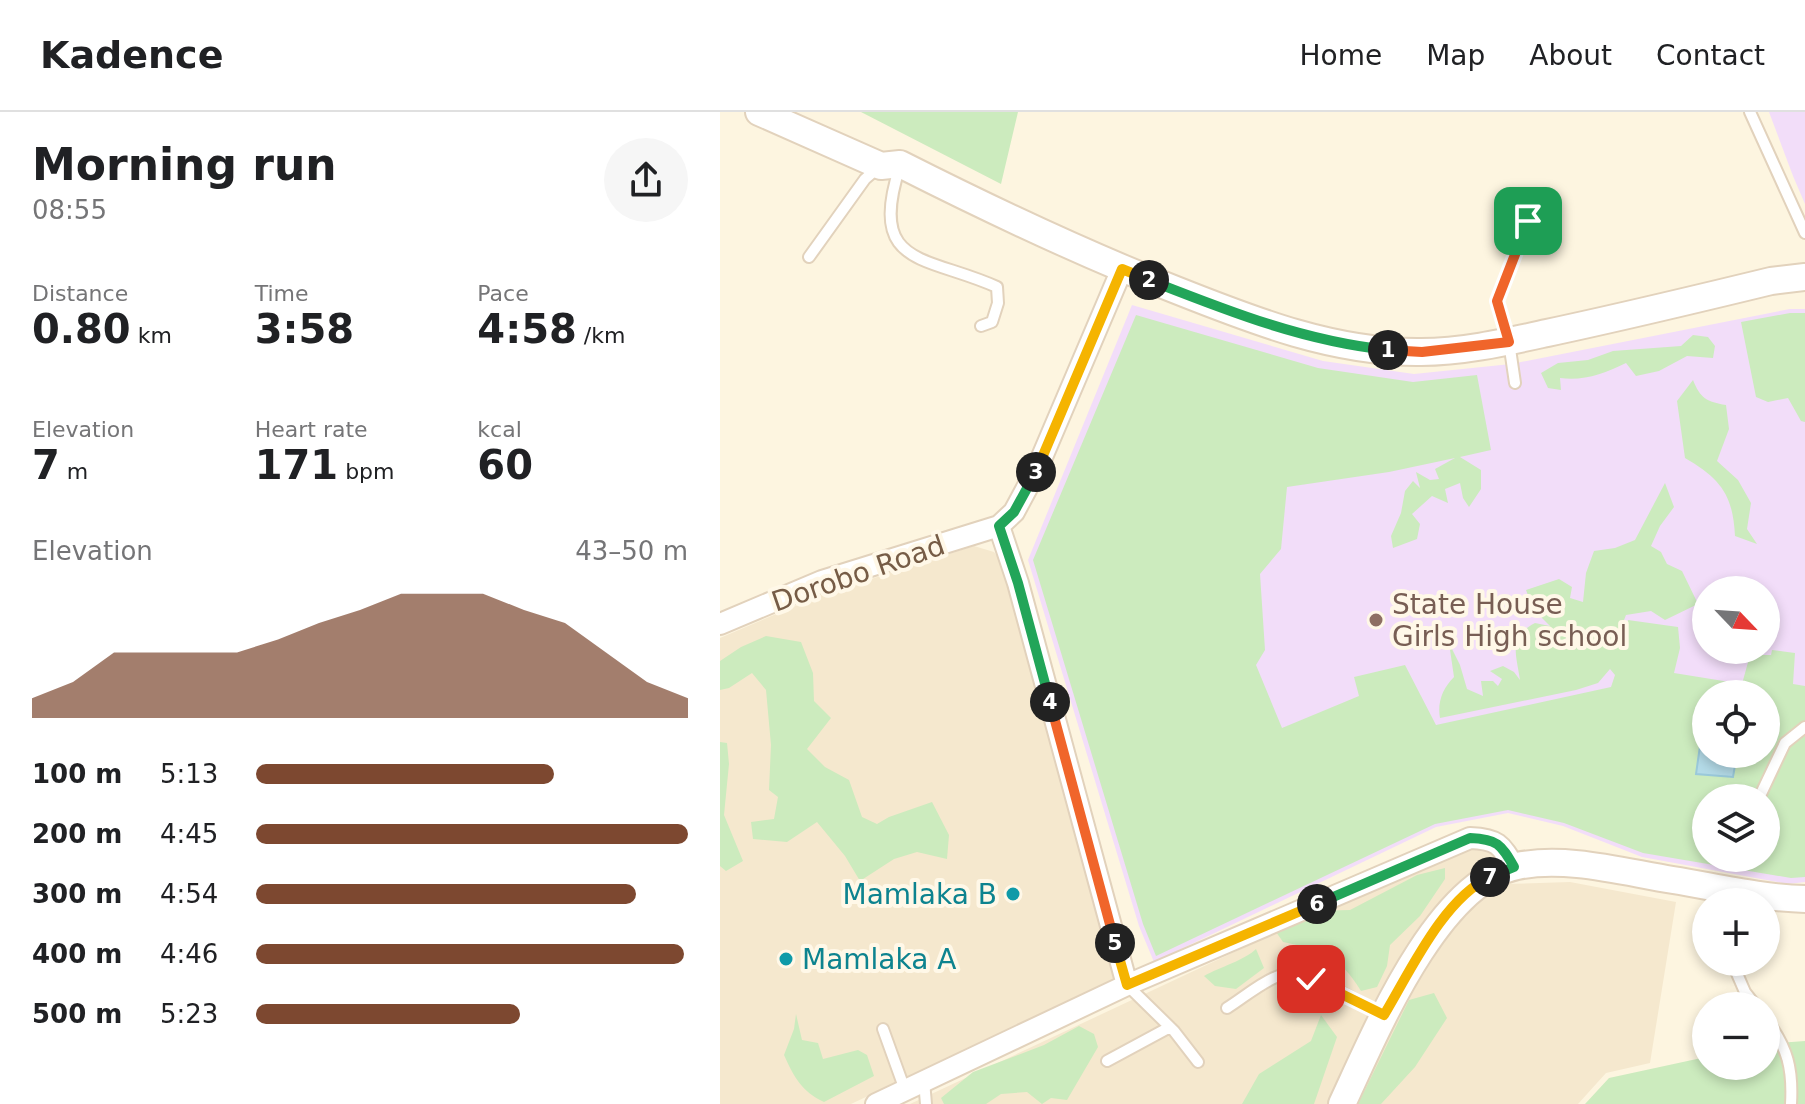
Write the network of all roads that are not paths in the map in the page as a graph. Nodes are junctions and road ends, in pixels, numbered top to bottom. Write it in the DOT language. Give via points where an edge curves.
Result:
graph roads {
  1 [pos="759,112"];
  2 [pos="1750,112"];
  3 [pos="891,165"];
  4 [pos="1528,221"];
  5 [pos="1805,233"];
  6 [pos="809,257"];
  7 [pos="1122,269"];
  8 [pos="1805,277"];
  9 [pos="981,326"];
  10 [pos="1509,342"];
  11 [pos="1515,383"];
  12 [pos="999,526"];
  13 [pos="720,624"];
  14 [pos="1805,727"];
  15 [pos="1766,784"];
  16 [pos="1514,867"];
  17 [pos="1692,888"];
  18 [pos="1780,898"];
  19 [pos="1805,899"];
  20 [pos="1127,985"];
  21 [pos="1227,1008"];
  22 [pos="1384,1015"];
  23 [pos="1170,1027"];
  24 [pos="883,1029"];
  25 [pos="1780,1040"];
  26 [pos="1107,1061"];
  27 [pos="1198,1062"];
  28 [pos="924,1081"];
  29 [pos="905,1090"];
  30 [pos="876,1104"];
  31 [pos="926,1104"];
  32 [pos="1342,1104"];
  33 [pos="1791,1104"];
  1 -- 3 [label="street"];
  2 -- 5 [label="lane"];
  3 -- 6 [label="lane" via="865,179"];
  3 -- 7 [label="street"];
  3 -- 9 [label="lane" via="889,222 897,243 914,257 997,287 992,322"];
  4 -- 10 [label="lane" via="1497,301"];
  7 -- 10 [label="street" via="1251,320 1338,344 1422,352"];
  7 -- 12 [label="street" via="1036,471 1014,512"];
  8 -- 10 [label="street"];
  10 -- 11 [label="lane"];
  12 -- 13 [label="street, Dorobo Road" via="822,581"];
  12 -- 20 [label="street"];
  14 -- 15 [label="lane" via="1785,743"];
  16 -- 17 [label="street" via="1567,863"];
  16 -- 20 [label="street" via="1496,843 1470,838"];
  16 -- 22 [label="street" via="1485,879 1448,914"];
  18 -- 19 [label="street"];
  20 -- 23 [label="lane"];
  20 -- 28 [label="street"];
  21 -- 22 [label="lane" via="1285,974 1311,979"];
  22 -- 32 [label="street"];
  23 -- 26 [label="lane"];
  23 -- 27 [label="lane"];
  24 -- 29 [label="lane"];
  25 -- 33 [label="lane" via="1789,1058"];
  28 -- 29 [label="street"];
  28 -- 31 [label="lane"];
  29 -- 30 [label="street"];
}
